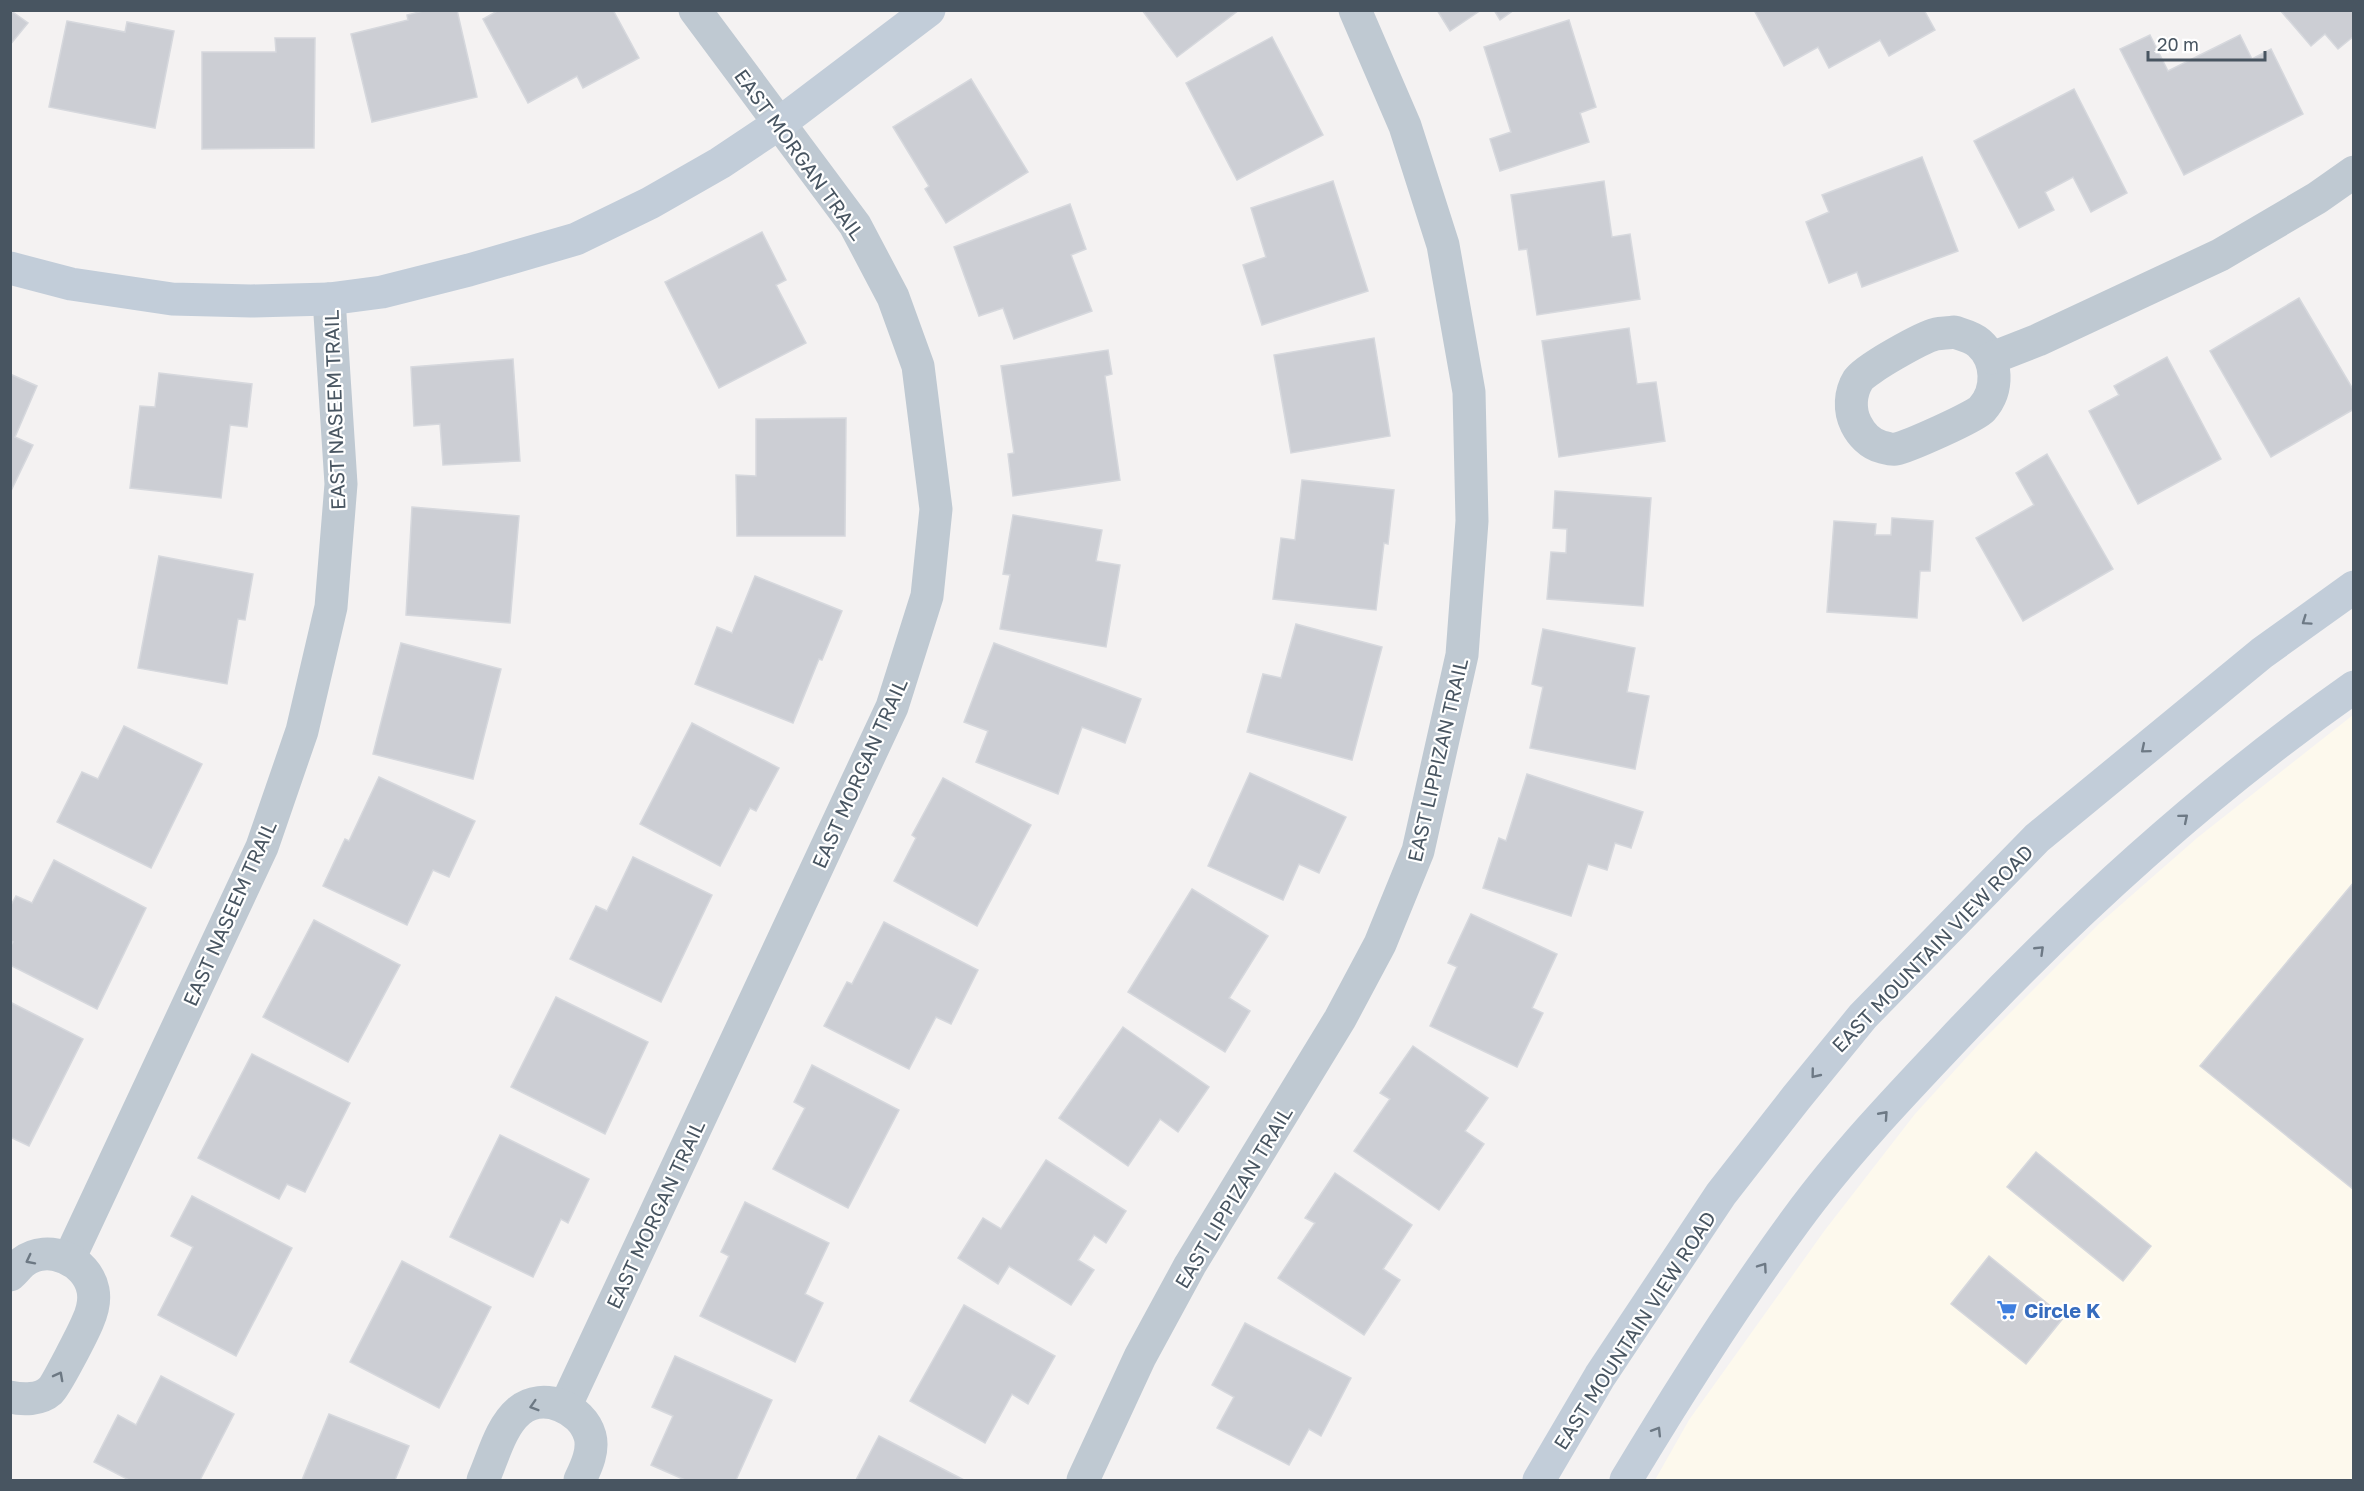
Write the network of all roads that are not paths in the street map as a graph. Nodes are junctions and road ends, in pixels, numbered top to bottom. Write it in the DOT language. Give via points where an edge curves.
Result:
graph roads {
  1 [pos="695,10"];
  2 [pos="929,10"];
  3 [pos="1355,10"];
  4 [pos="780,123"];
  5 [pos="2354,172"];
  6 [pos="10,268"];
  7 [pos="329,299"];
  8 [pos="1992,358"];
  9 [pos="2354,587"];
  10 [pos="2354,687"];
  11 [pos="69,1259"];
  12 [pos="10,1275"];
  13 [pos="10,1397"];
  14 [pos="565,1407"];
  15 [pos="483,1480"];
  16 [pos="580,1480"];
  17 [pos="1083,1480"];
  18 [pos="1539,1480"];
  19 [pos="1626,1480"];
  1 -- 4 [label="street, EAST MORGAN TRAIL"];
  2 -- 4 [label="main road"];
  3 -- 17 [label="street, EAST LIPPIZAN TRAIL" via="1405,126 1443,245 1469,392 1473,521 1462,655 1418,851 1380,944 1340,1019 1179,1286 1140,1357"];
  4 -- 7 [label="main road" via="651,203 576,239 382,292"];
  4 -- 14 [label="street, EAST MORGAN TRAIL" via="855,225 893,297 918,366 936,509 927,596 892,706"];
  5 -- 8 [label="street" via="2220,255"];
  6 -- 7 [label="main road" via="72,284 171,299"];
  7 -- 11 [label="street, EAST NASEEM TRAIL" via="341,484 331,608 302,731 262,847"];
  9 -- 18 [label="main road, EAST MOUNTAIN VIEW ROAD, one-way" via="2262,652 2037,838 1863,1016 1721,1194 1600,1376"];
  19 -- 10 [label="main road, one-way" via="1796,1220 1857,1144 1922,1073 2038,952 2182,819 2306,720"];
  11 -- 12 [label="street, one-way" via="50,1254 37,1256 24,1261"];
  13 -- 11 [label="street, one-way" via="39,1397 51,1390 88,1323 93,1290 88,1276"];
  14 -- 15 [label="street, one-way" via="546,1402 520,1410 507,1424"];
  14 -- 16 [label="street" via="584,1424 590,1437 591,1452"];
}
